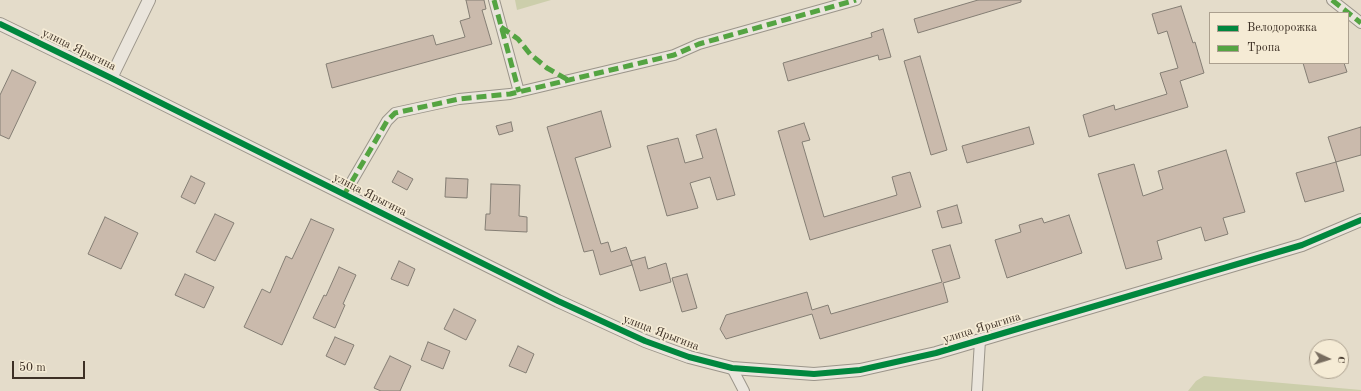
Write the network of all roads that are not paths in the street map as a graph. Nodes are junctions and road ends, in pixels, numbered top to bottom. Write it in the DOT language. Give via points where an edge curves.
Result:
graph roads {
  1 [pos="149,0"];
  2 [pos="494,0"];
  3 [pos="856,0"];
  4 [pos="1332,0"];
  5 [pos="1347,12"];
  6 [pos="1349,13"];
  7 [pos="1361,23"];
  8 [pos="0,24"];
  9 [pos="111,78"];
  10 [pos="519,92"];
  11 [pos="344,194"];
  12 [pos="1361,220"];
  13 [pos="980,340"];
  14 [pos="732,368"];
  15 [pos="744,391"];
  16 [pos="977,391"];
  1 -- 9 [label="street"];
  2 -- 10 [label="street"];
  3 -- 10 [label="street" via="699,44 674,55"];
  4 -- 5 [label="street"];
  6 -- 7 [label="street"];
  8 -- 9 [label="street, улица Ярыгина"];
  9 -- 11 [label="street, улица Ярыгина"];
  10 -- 11 [label="street" via="458,99 395,114 387,121"];
  11 -- 14 [label="street, улица Ярыгина" via="558,301 645,341 689,357"];
  12 -- 13 [label="street, улица Ярыгина" via="1302,245"];
  13 -- 14 [label="street, улица Ярыгина" via="860,370 814,374"];
  13 -- 16 [label="street"];
  14 -- 15 [label="street"];
}
